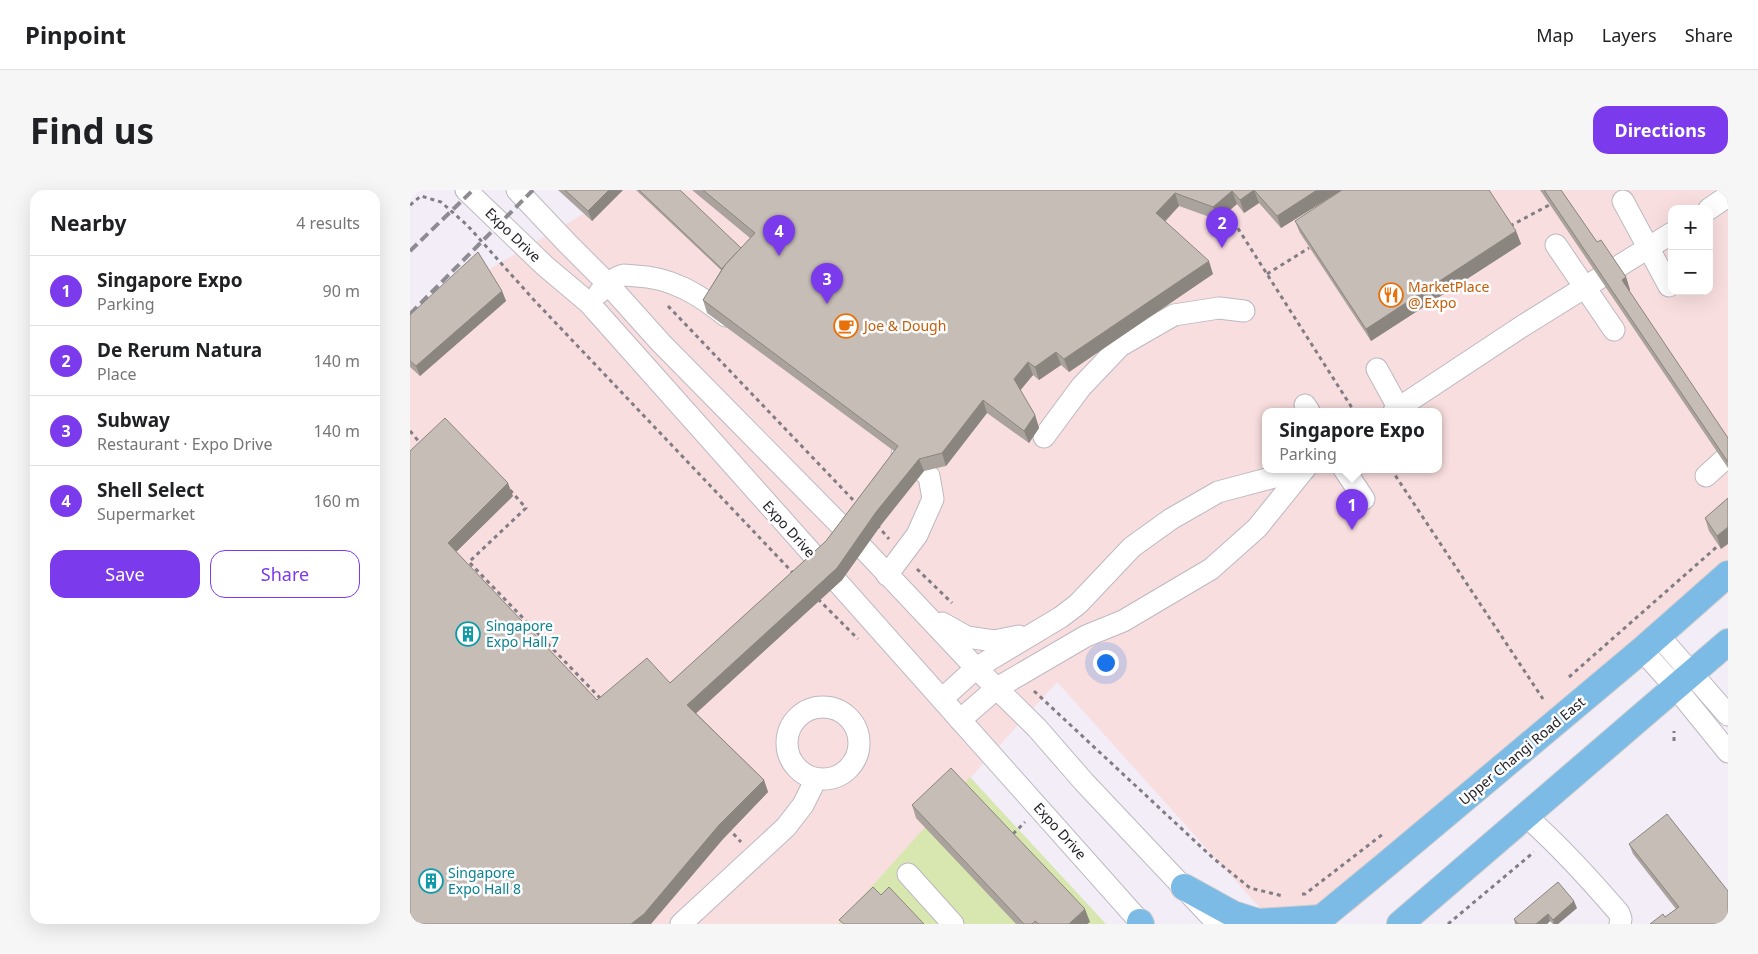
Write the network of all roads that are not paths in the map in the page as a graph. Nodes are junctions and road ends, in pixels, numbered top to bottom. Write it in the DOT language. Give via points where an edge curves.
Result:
graph roads {
  1 [pos="466,190"];
  2 [pos="517,190"];
  3 [pos="1728,196"];
  4 [pos="1623,201"];
  5 [pos="1713,206"];
  6 [pos="1668,236"];
  7 [pos="567,243"];
  8 [pos="1556,245"];
  9 [pos="1648,248"];
  10 [pos="545,266"];
  11 [pos="608,284"];
  12 [pos="1668,284"];
  13 [pos="1586,287"];
  14 [pos="589,303"];
  15 [pos="1244,311"];
  16 [pos="744,330"];
  17 [pos="1614,330"];
  18 [pos="1377,369"];
  19 [pos="1397,408"];
  20 [pos="1401,408"];
  21 [pos="1044,437"];
  22 [pos="883,440"];
  23 [pos="1728,456"];
  24 [pos="1292,473"];
  25 [pos="1302,473"];
  26 [pos="1347,473"];
  27 [pos="1706,476"];
  28 [pos="1364,500"];
  29 [pos="887,574"];
  30 [pos="1728,574"];
  31 [pos="924,614"];
  32 [pos="1061,617"];
  33 [pos="1728,642"];
  34 [pos="1650,643"];
  35 [pos="976,668"];
  36 [pos="1685,681"];
  37 [pos="997,688"];
  38 [pos="942,699"];
  39 [pos="1728,716"];
  40 [pos="960,720"];
  41 [pos="1728,752"];
  42 [pos="816,779"];
  43 [pos="1526,816"];
  44 [pos="908,874"];
  45 [pos="1184,886"];
  46 [pos="1317,921"];
  47 [pos="1141,923"];
  48 [pos="681,924"];
  49 [pos="953,924"];
  50 [pos="1218,924"];
  51 [pos="1400,924"];
  52 [pos="1620,924"];
  1 -- 10 [label="street, Expo Drive"];
  2 -- 7 [label="street"];
  3 -- 5 [label="street"];
  4 -- 9 [label="street"];
  6 -- 9 [label="street"];
  7 -- 10 [label="street"];
  7 -- 11 [label="street"];
  8 -- 13 [label="street"];
  9 -- 12 [label="street"];
  9 -- 13 [label="street"];
  10 -- 14 [label="street, Expo Drive"];
  11 -- 14 [label="street"];
  11 -- 16 [label="street" via="624,275 668,281 705,299"];
  11 -- 29 [label="street" via="661,343"];
  13 -- 17 [label="street"];
  13 -- 20 [label="street"];
  14 -- 38 [label="street, Expo Drive"];
  15 -- 21 [label="street" via="1219,308 1174,315 1120,346 1081,387"];
  18 -- 19 [label="street"];
  22 -- 29 [label="street" via="929,476 933,499 917,535"];
  23 -- 27 [label="street"];
  24 -- 32 [label="street" via="1218,492 1170,519 1132,547 1078,604"];
  25 -- 37 [label="street" via="1256,528 1211,569 1123,621 1086,636"];
  26 -- 28 [label="street"];
  29 -- 31 [label="street"];
  30 -- 34 [label="main road, Upper Changi Road East"];
  31 -- 32 [label="street" via="967,637 994,641 1015,638"];
  31 -- 35 [label="street"];
  32 -- 35 [label="street"];
  33 -- 36 [label="main road"];
  34 -- 36 [label="street"];
  34 -- 46 [label="main road, Upper Changi Road East"];
  35 -- 37 [label="street"];
  35 -- 38 [label="street"];
  36 -- 39 [label="street"];
  36 -- 41 [label="street"];
  36 -- 43 [label="main road"];
  37 -- 40 [label="street"];
  37 -- 45 [label="street"];
  38 -- 40 [label="street, Expo Drive"];
  40 -- 47 [label="street, Expo Drive"];
  42 -- 48 [label="street" via="803,805 786,827"];
  43 -- 51 [label="main road"];
  43 -- 52 [label="street" via="1578,865 1619,913"];
  44 -- 49 [label="street"];
  45 -- 46 [label="main road" via="1233,914 1258,922"];
  45 -- 50 [label="street"];
}
